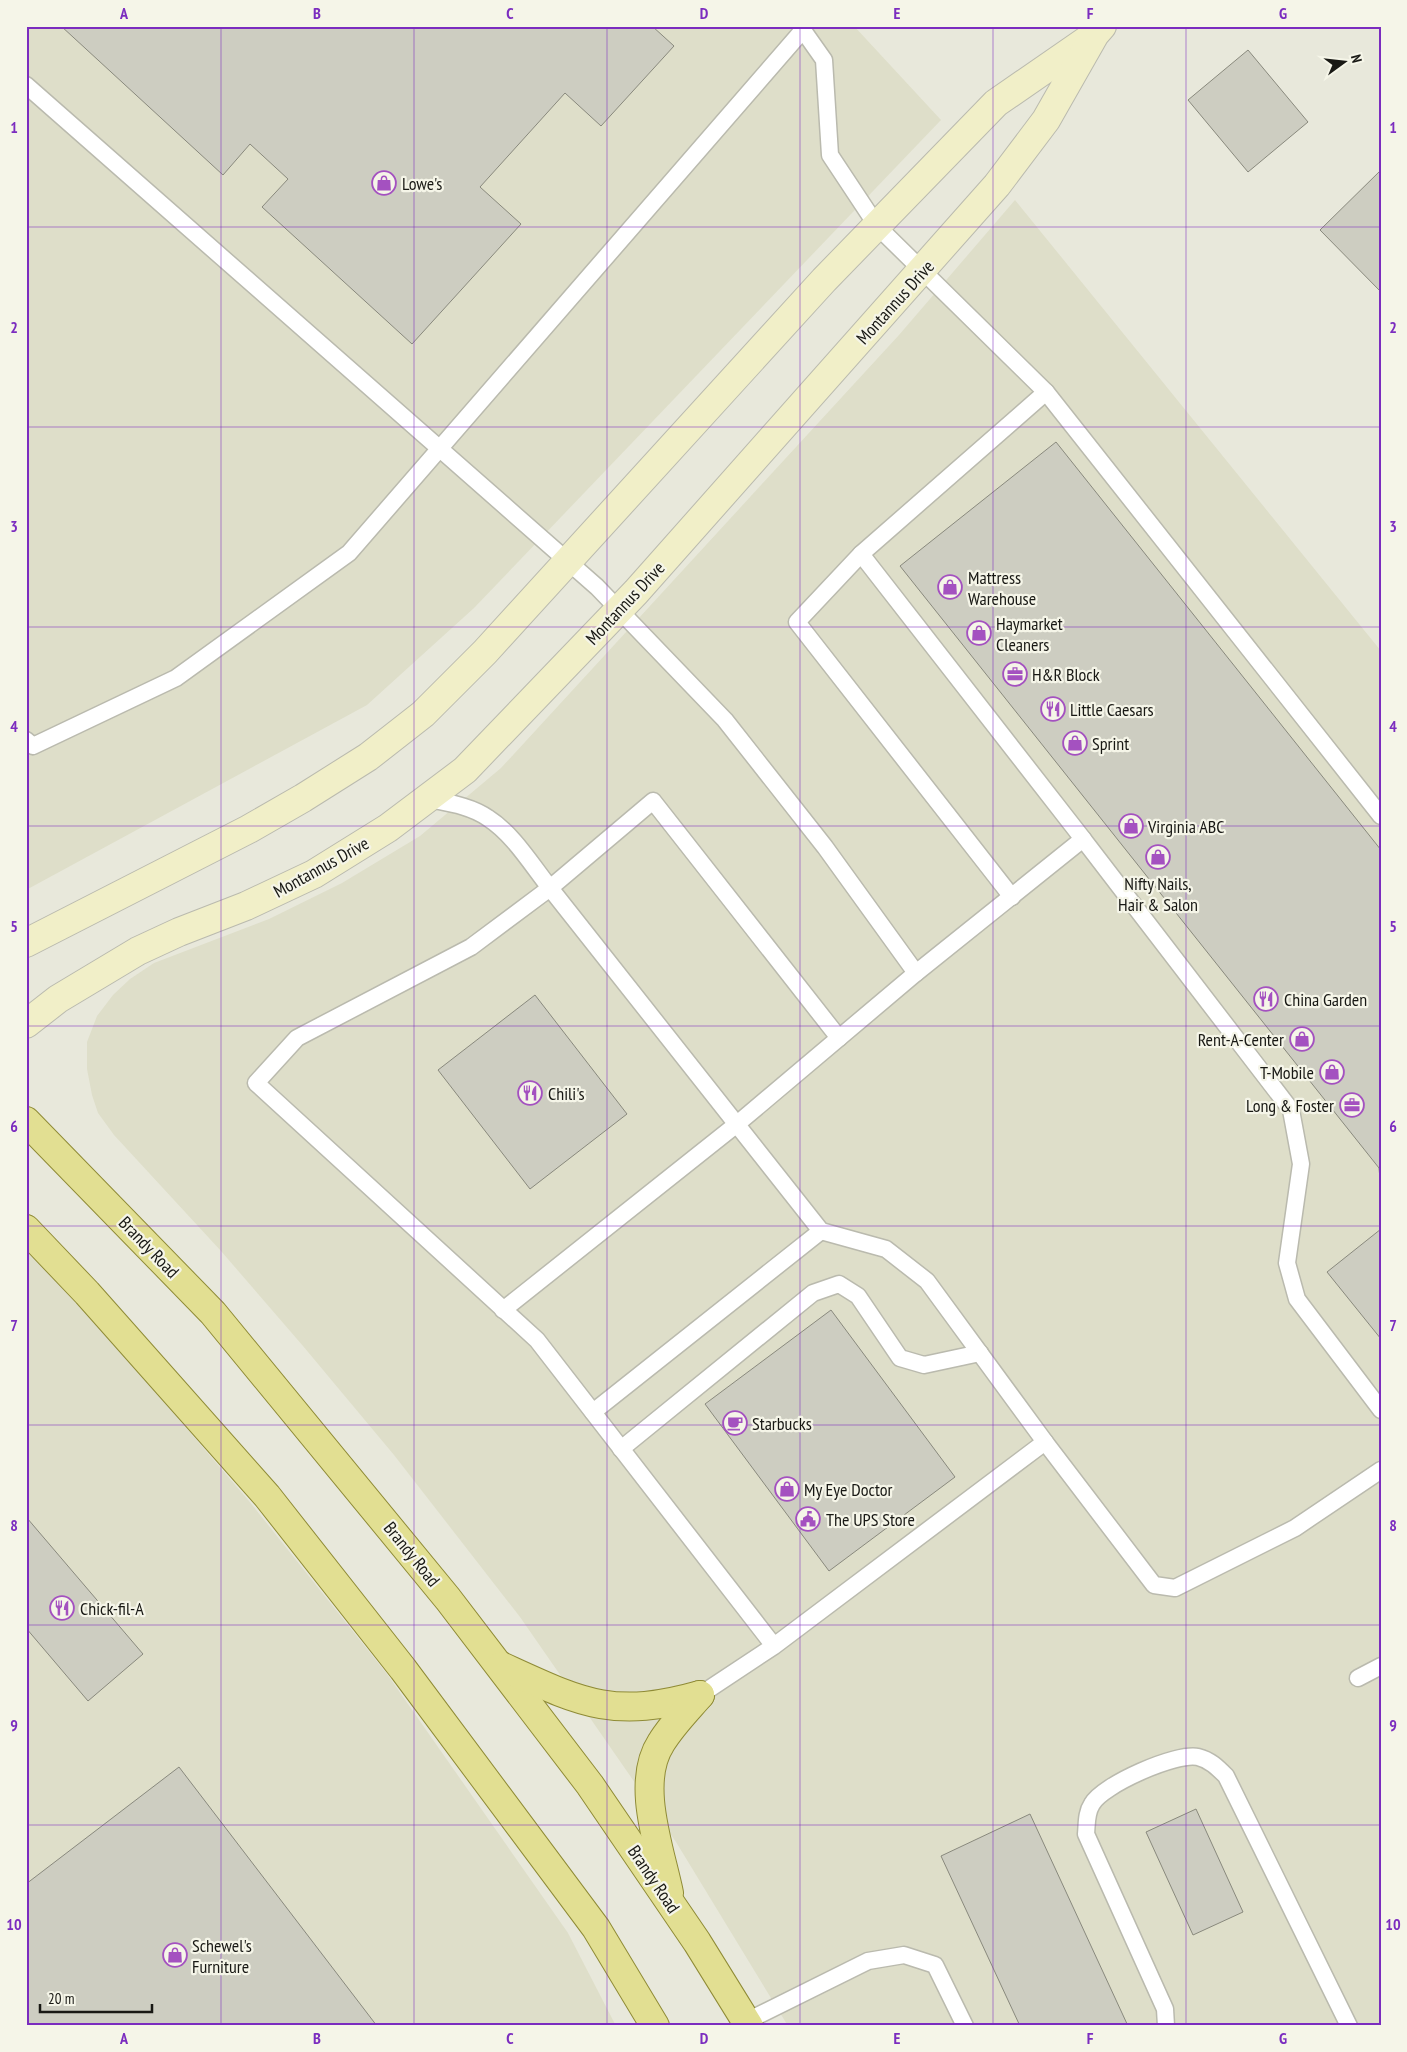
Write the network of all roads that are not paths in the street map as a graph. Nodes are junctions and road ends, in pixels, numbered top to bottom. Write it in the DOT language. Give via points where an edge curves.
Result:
graph roads {
  1 [pos="802,28"];
  2 [pos="1099,30"];
  3 [pos="26,85"];
  4 [pos="877,226"];
  5 [pos="922,271"];
  6 [pos="1046,392"];
  7 [pos="439,449"];
  8 [pos="861,554"];
  9 [pos="568,562"];
  10 [pos="619,610"];
  11 [pos="26,740"];
  12 [pos="429,799"];
  13 [pos="1381,816"];
  14 [pos="1083,839"];
  15 [pos="550,888"];
  16 [pos="1012,897"];
  17 [pos="26,943"];
  18 [pos="916,973"];
  19 [pos="26,1024"];
  20 [pos="839,1038"];
  21 [pos="26,1121"];
  22 [pos="737,1124"];
  23 [pos="26,1229"];
  24 [pos="822,1230"];
  25 [pos="504,1310"];
  26 [pos="980,1353"];
  27 [pos="1381,1410"];
  28 [pos="593,1412"];
  29 [pos="1044,1442"];
  30 [pos="621,1449"];
  31 [pos="1381,1470"];
  32 [pos="774,1646"];
  33 [pos="498,1665"];
  34 [pos="1381,1666"];
  35 [pos="1358,1678"];
  36 [pos="700,1695"];
  37 [pos="671,1905"];
  38 [pos="748,2023"];
  39 [pos="655,2026"];
  40 [pos="965,2026"];
  41 [pos="1166,2026"];
  42 [pos="1349,2026"];
  1 -- 4 [label="lane" via="824,60 830,154"];
  1 -- 7 [label="lane"];
  2 -- 4 [label="street, Montannus Drive" via="996,104"];
  2 -- 5 [label="street, Montannus Drive" via="1030,144"];
  3 -- 7 [label="lane"];
  4 -- 5 [label="lane"];
  4 -- 9 [label="street, Montannus Drive"];
  5 -- 6 [label="lane"];
  5 -- 10 [label="street, Montannus Drive"];
  6 -- 8 [label="lane"];
  6 -- 13 [label="lane"];
  7 -- 9 [label="lane"];
  7 -- 11 [label="lane" via="349,552 176,678 33,746"];
  8 -- 14 [label="lane"];
  8 -- 16 [label="lane" via="797,622"];
  9 -- 10 [label="lane"];
  9 -- 17 [label="street, Montannus Drive" via="453,685 423,714 368,757 248,829"];
  10 -- 12 [label="street, Montannus Drive" via="492,745"];
  10 -- 18 [label="lane" via="725,720"];
  12 -- 15 [label="lane" via="466,807 487,817 505,832"];
  12 -- 19 [label="street, Montannus Drive" via="314,874 138,952 58,999"];
  14 -- 16 [label="lane"];
  14 -- 27 [label="lane" via="1291,1110 1301,1164 1287,1263 1297,1299"];
  15 -- 20 [label="lane" via="652,801"];
  15 -- 22 [label="lane"];
  15 -- 25 [label="lane" via="471,947 297,1038 256,1083"];
  16 -- 18 [label="lane"];
  18 -- 20 [label="lane"];
  20 -- 22 [label="lane"];
  21 -- 33 [label="main road, Brandy Road" via="213,1313 448,1599"];
  22 -- 24 [label="lane"];
  22 -- 25 [label="lane"];
  23 -- 39 [label="main road" via="273,1504 404,1669 596,1928"];
  24 -- 26 [label="lane" via="886,1249 927,1281"];
  24 -- 28 [label="lane"];
  25 -- 28 [label="lane" via="537,1340"];
  26 -- 29 [label="lane"];
  26 -- 30 [label="lane" via="924,1364 900,1358 858,1296 839,1284 813,1293"];
  28 -- 30 [label="lane"];
  29 -- 31 [label="lane" via="1154,1585 1175,1588 1295,1528"];
  29 -- 32 [label="lane"];
  30 -- 32 [label="lane"];
  32 -- 36 [label="lane"];
  33 -- 36 [label="main road" via="593,1704 638,1708"];
  33 -- 37 [label="main road, Brandy Road" via="590,1785"];
  34 -- 35 [label="lane"];
  36 -- 37 [label="main road" via="660,1744 649,1781 650,1804"];
  37 -- 38 [label="main road, Brandy Road"];
  38 -- 40 [label="lane" via="868,1961 904,1955 935,1965"];
  41 -- 42 [label="lane" via="1165,2010 1086,1834 1087,1818 1092,1803 1106,1789 1176,1758 1196,1757 1215,1764 1226,1776"];
}
